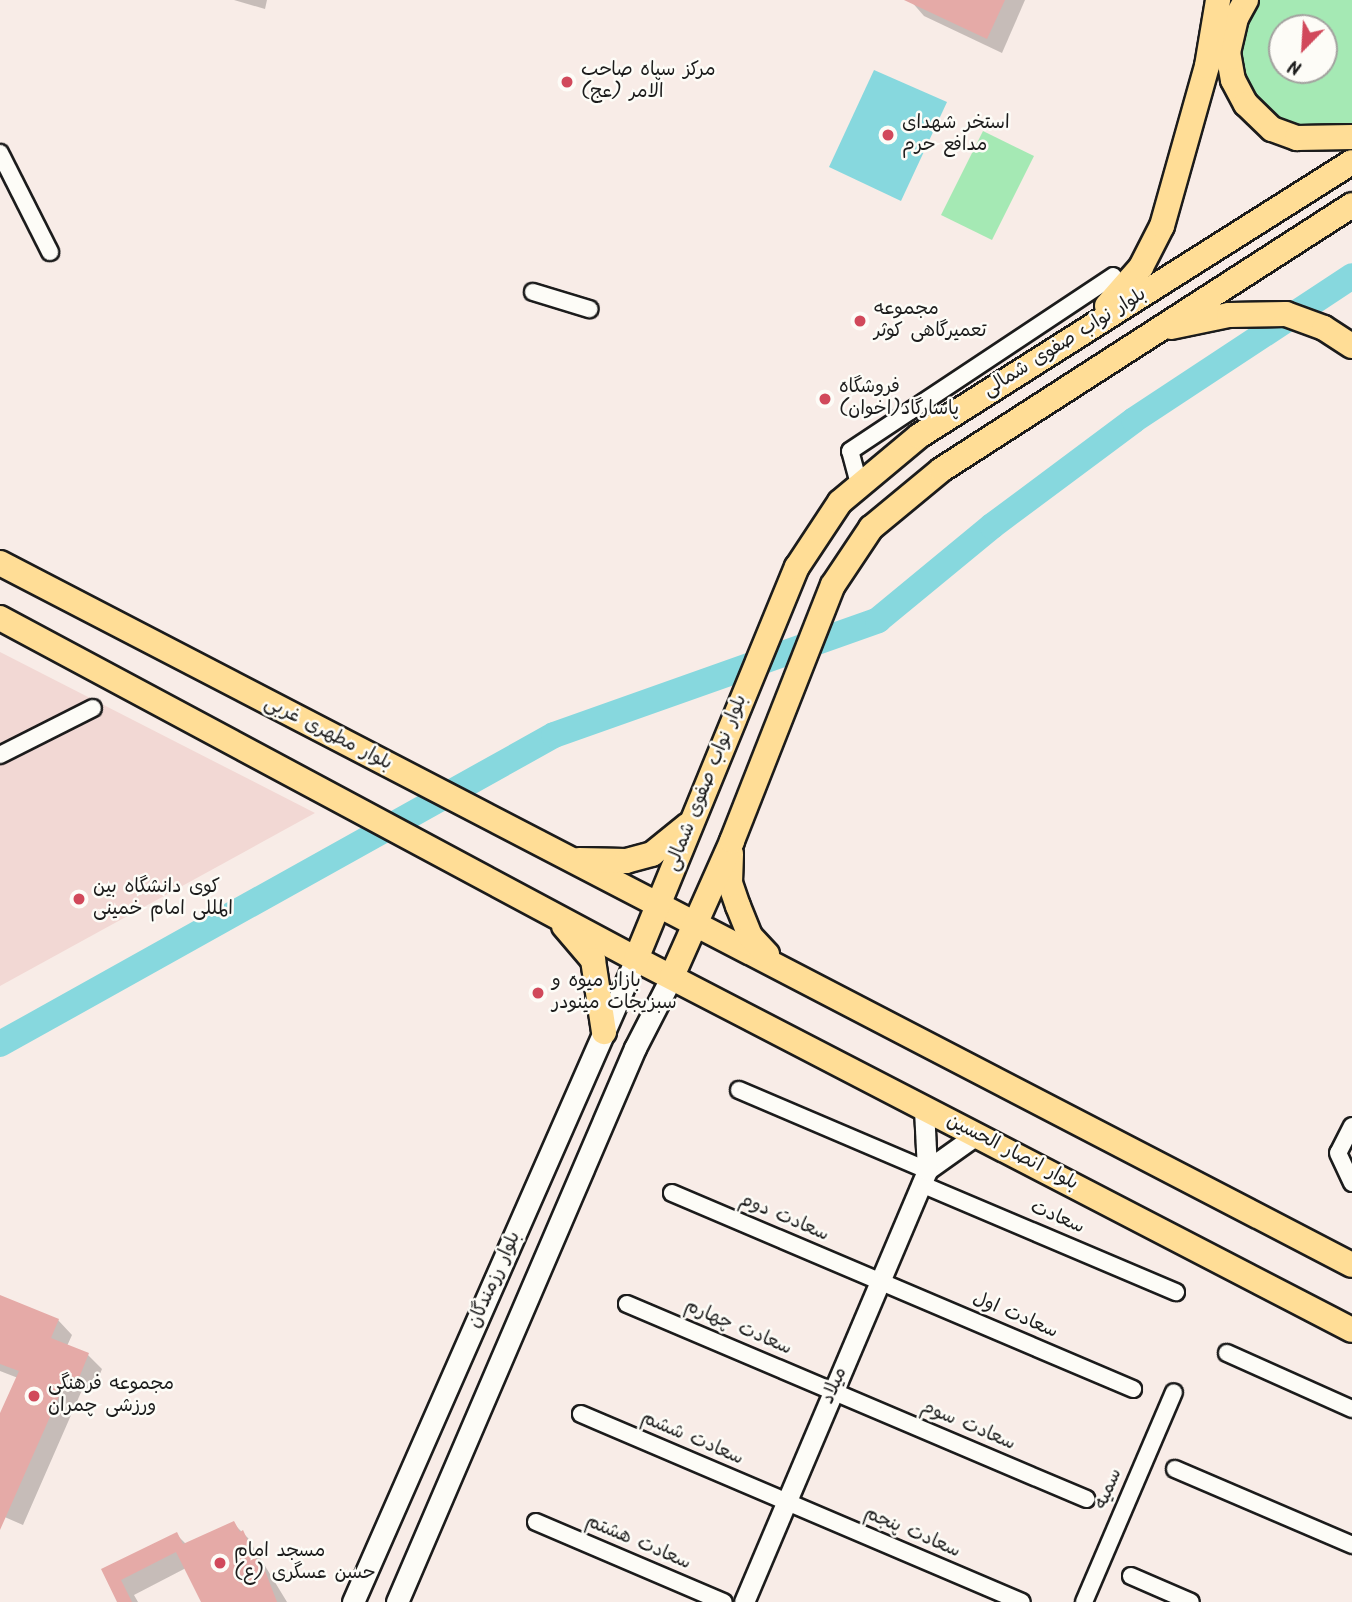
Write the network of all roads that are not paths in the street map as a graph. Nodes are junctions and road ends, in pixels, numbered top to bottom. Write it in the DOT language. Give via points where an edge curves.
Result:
graph roads {
  1 [pos="1218,0"];
  2 [pos="1246,0"];
  3 [pos="1352,137"];
  4 [pos="1,160"];
  5 [pos="1352,162"];
  6 [pos="1352,205"];
  7 [pos="50,252"];
  8 [pos="1113,276"];
  9 [pos="533,292"];
  10 [pos="589,309"];
  11 [pos="1157,330"];
  12 [pos="1070,340"];
  13 [pos="1352,346"];
  14 [pos="859,484"];
  15 [pos="0,563"];
  16 [pos="0,618"];
  17 [pos="93,708"];
  18 [pos="0,755"];
  19 [pos="691,822"];
  20 [pos="732,841"];
  21 [pos="570,859"];
  22 [pos="537,902"];
  23 [pos="658,903"];
  24 [pos="697,922"];
  25 [pos="636,958"];
  26 [pos="789,972"];
  27 [pos="672,976"];
  28 [pos="604,1032"];
  29 [pos="739,1090"];
  30 [pos="924,1108"];
  31 [pos="1352,1126"];
  32 [pos="976,1135"];
  33 [pos="924,1177"];
  34 [pos="1352,1183"];
  35 [pos="672,1193"];
  36 [pos="1352,1265"];
  37 [pos="880,1281"];
  38 [pos="1176,1292"];
  39 [pos="626,1304"];
  40 [pos="1352,1330"];
  41 [pos="1227,1353"];
  42 [pos="1133,1389"];
  43 [pos="833,1391"];
  44 [pos="1174,1392"];
  45 [pos="1352,1409"];
  46 [pos="581,1414"];
  47 [pos="1175,1469"];
  48 [pos="1086,1499"];
  49 [pos="786,1502"];
  50 [pos="536,1522"];
  51 [pos="1352,1545"];
  52 [pos="1131,1576"];
  53 [pos="353,1602"];
  54 [pos="397,1602"];
  55 [pos="724,1602"];
  56 [pos="744,1602"];
  57 [pos="1022,1602"];
  58 [pos="1084,1602"];
  59 [pos="1191,1602"];
  1 -- 12 [label="main road" via="1207,66 1162,226 1141,267 1117,297"];
  2 -- 3 [label="main road" via="1236,18 1228,52 1233,80 1246,104 1272,129 1297,138"];
  4 -- 7 [label="street"];
  5 -- 12 [label="main road, بلوار نواب صفوی شمالی"];
  6 -- 11 [label="main road, بلوار نواب صفوی شمالی"];
  8 -- 14 [label="street" via="850,452"];
  9 -- 10 [label="street"];
  11 -- 13 [label="main road" via="1229,315 1286,314 1324,328"];
  11 -- 20 [label="main road, بلوار نواب صفوی شمالی" via="901,499 850,556 793,678"];
  12 -- 14 [label="main road, بلوار نواب صفوی شمالی" via="919,436"];
  14 -- 19 [label="main road, بلوار نواب صفوی شمالی" via="816,534 765,641"];
  15 -- 21 [label="main road, بلوار مطهری غربی"];
  16 -- 22 [label="main road"];
  17 -- 18 [label="street"];
  19 -- 21 [label="main road" via="652,854 626,862"];
  19 -- 23 [label="main road, بلوار نواب صفوی شمالی"];
  20 -- 24 [label="main road, بلوار نواب صفوی شمالی"];
  20 -- 26 [label="main road" via="730,883 750,936"];
  21 -- 23 [label="main road, بلوار مطهری غربی"];
  22 -- 25 [label="main road"];
  22 -- 28 [label="main road" via="573,933 593,960"];
  23 -- 24 [label="main road, بلوار مطهری غربی"];
  23 -- 25 [label="main road, بلوار نواب صفوی شمالی"];
  24 -- 26 [label="main road"];
  24 -- 27 [label="main road, بلوار نواب صفوی شمالی"];
  25 -- 27 [label="main road, بلوار انصار الحسین"];
  25 -- 28 [label="main road, بلوار رزمندگان"];
  26 -- 36 [label="main road"];
  27 -- 30 [label="main road, بلوار انصار الحسین"];
  27 -- 54 [label="main road, بلوار رزمندگان" via="635,1048"];
  28 -- 53 [label="main road, بلوار رزمندگان"];
  29 -- 33 [label="street, سعادت"];
  30 -- 32 [label="main road, بلوار انصار الحسین"];
  30 -- 33 [label="street"];
  31 -- 34 [label="street" via="1338,1153"];
  32 -- 33 [label="street"];
  32 -- 40 [label="main road, بلوار انصار الحسین"];
  33 -- 37 [label="street, میلاد"];
  33 -- 38 [label="street, سعادت"];
  35 -- 37 [label="street, سعادت دوم"];
  37 -- 42 [label="street, سعادت اول"];
  37 -- 43 [label="street, میلاد"];
  39 -- 43 [label="street, سعادت چهارم"];
  41 -- 45 [label="street"];
  43 -- 48 [label="street, سعادت سوم"];
  43 -- 49 [label="street, میلاد"];
  44 -- 58 [label="street, سمیه"];
  46 -- 49 [label="street, سعادت ششم"];
  47 -- 51 [label="street"];
  49 -- 56 [label="street, میلاد"];
  49 -- 57 [label="street, سعادت پنجم"];
  50 -- 55 [label="street, سعادت هشتم"];
  52 -- 59 [label="street"];
}
